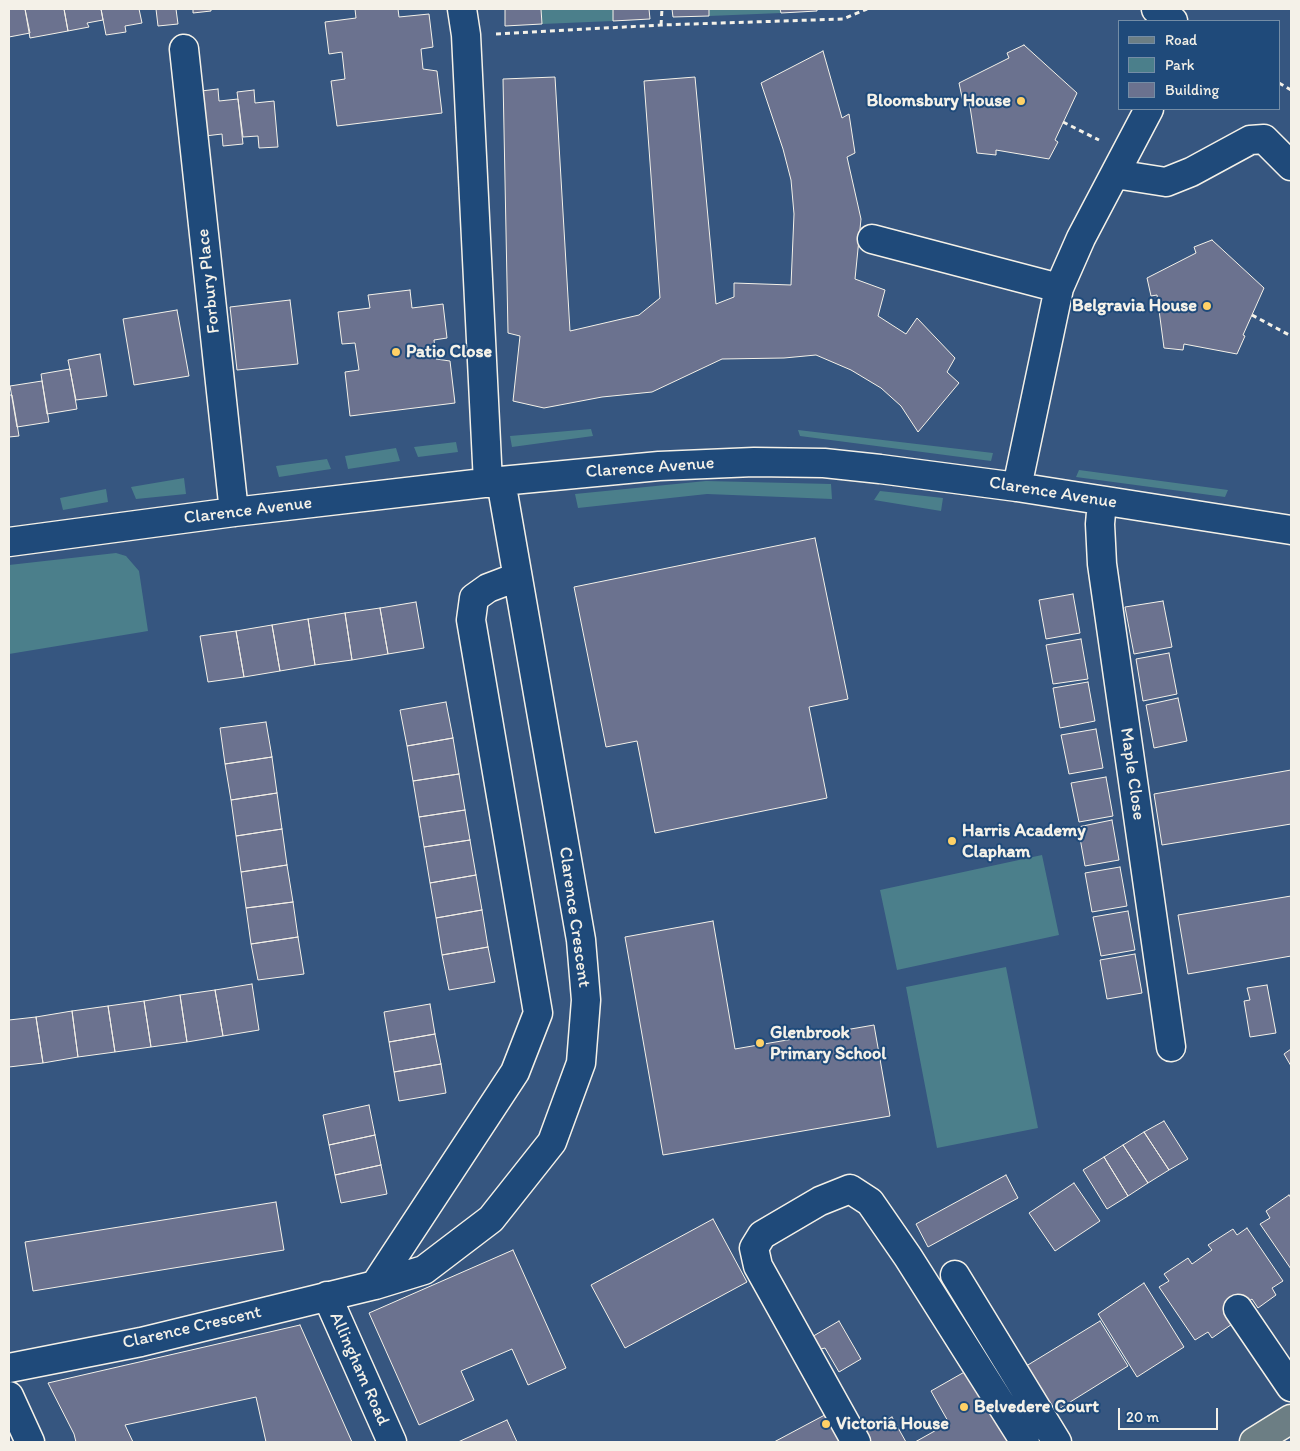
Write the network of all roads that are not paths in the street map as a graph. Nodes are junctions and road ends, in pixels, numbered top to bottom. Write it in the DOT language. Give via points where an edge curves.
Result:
graph roads {
  1 [pos="1156,9"];
  2 [pos="1172,20"];
  3 [pos="464,22"];
  4 [pos="184,49"];
  5 [pos="1148,110"];
  6 [pos="1120,163"];
  7 [pos="1291,166"];
  8 [pos="872,239"];
  9 [pos="1059,288"];
  10 [pos="495,482"];
  11 [pos="1017,487"];
  12 [pos="1102,501"];
  13 [pos="234,512"];
  14 [pos="1291,530"];
  15 [pos="9,542"];
  16 [pos="517,577"];
  17 [pos="1171,1047"];
  18 [pos="955,1275"];
  19 [pos="374,1284"];
  20 [pos="327,1296"];
  21 [pos="1238,1309"];
  22 [pos="9,1368"];
  23 [pos="1291,1387"];
  24 [pos="9,1396"];
  25 [pos="1291,1419"];
  26 [pos="30,1442"];
  27 [pos="392,1442"];
  28 [pos="856,1442"];
  29 [pos="1024,1442"];
  30 [pos="1057,1442"];
  31 [pos="1254,1442"];
  1 -- 2 [label="street"];
  3 -- 10 [label="street"];
  4 -- 13 [label="street, Forbury Place"];
  5 -- 6 [label="street"];
  6 -- 7 [label="street" via="1166,182 1250,140 1264,140"];
  6 -- 9 [label="street"];
  8 -- 9 [label="street"];
  9 -- 11 [label="street"];
  10 -- 11 [label="street, Clarence Avenue" via="659,466 789,462 880,469"];
  10 -- 13 [label="street, Clarence Avenue"];
  10 -- 16 [label="street, Clarence Crescent"];
  11 -- 12 [label="street, Clarence Avenue"];
  12 -- 14 [label="street, Clarence Avenue"];
  12 -- 17 [label="street, Maple Close" via="1101,556"];
  13 -- 15 [label="street, Clarence Avenue"];
  16 -- 19 [label="street" via="488,588 474,598 471,620 538,1013 515,1072"];
  16 -- 19 [label="street, Clarence Crescent" via="581,940 586,1000 580,1063 552,1142 491,1219 424,1270"];
  18 -- 30 [label="street"];
  19 -- 20 [label="street, Clarence Crescent"];
  20 -- 22 [label="street, Clarence Crescent" via="141,1342"];
  20 -- 27 [label="street, Allingham Road"];
  21 -- 23 [label="street"];
  24 -- 26 [label="street"];
  25 -- 31 [label="main road"];
  28 -- 29 [label="street" via="758,1266 754,1248 762,1235 850,1189 870,1202 908,1257"];
}
